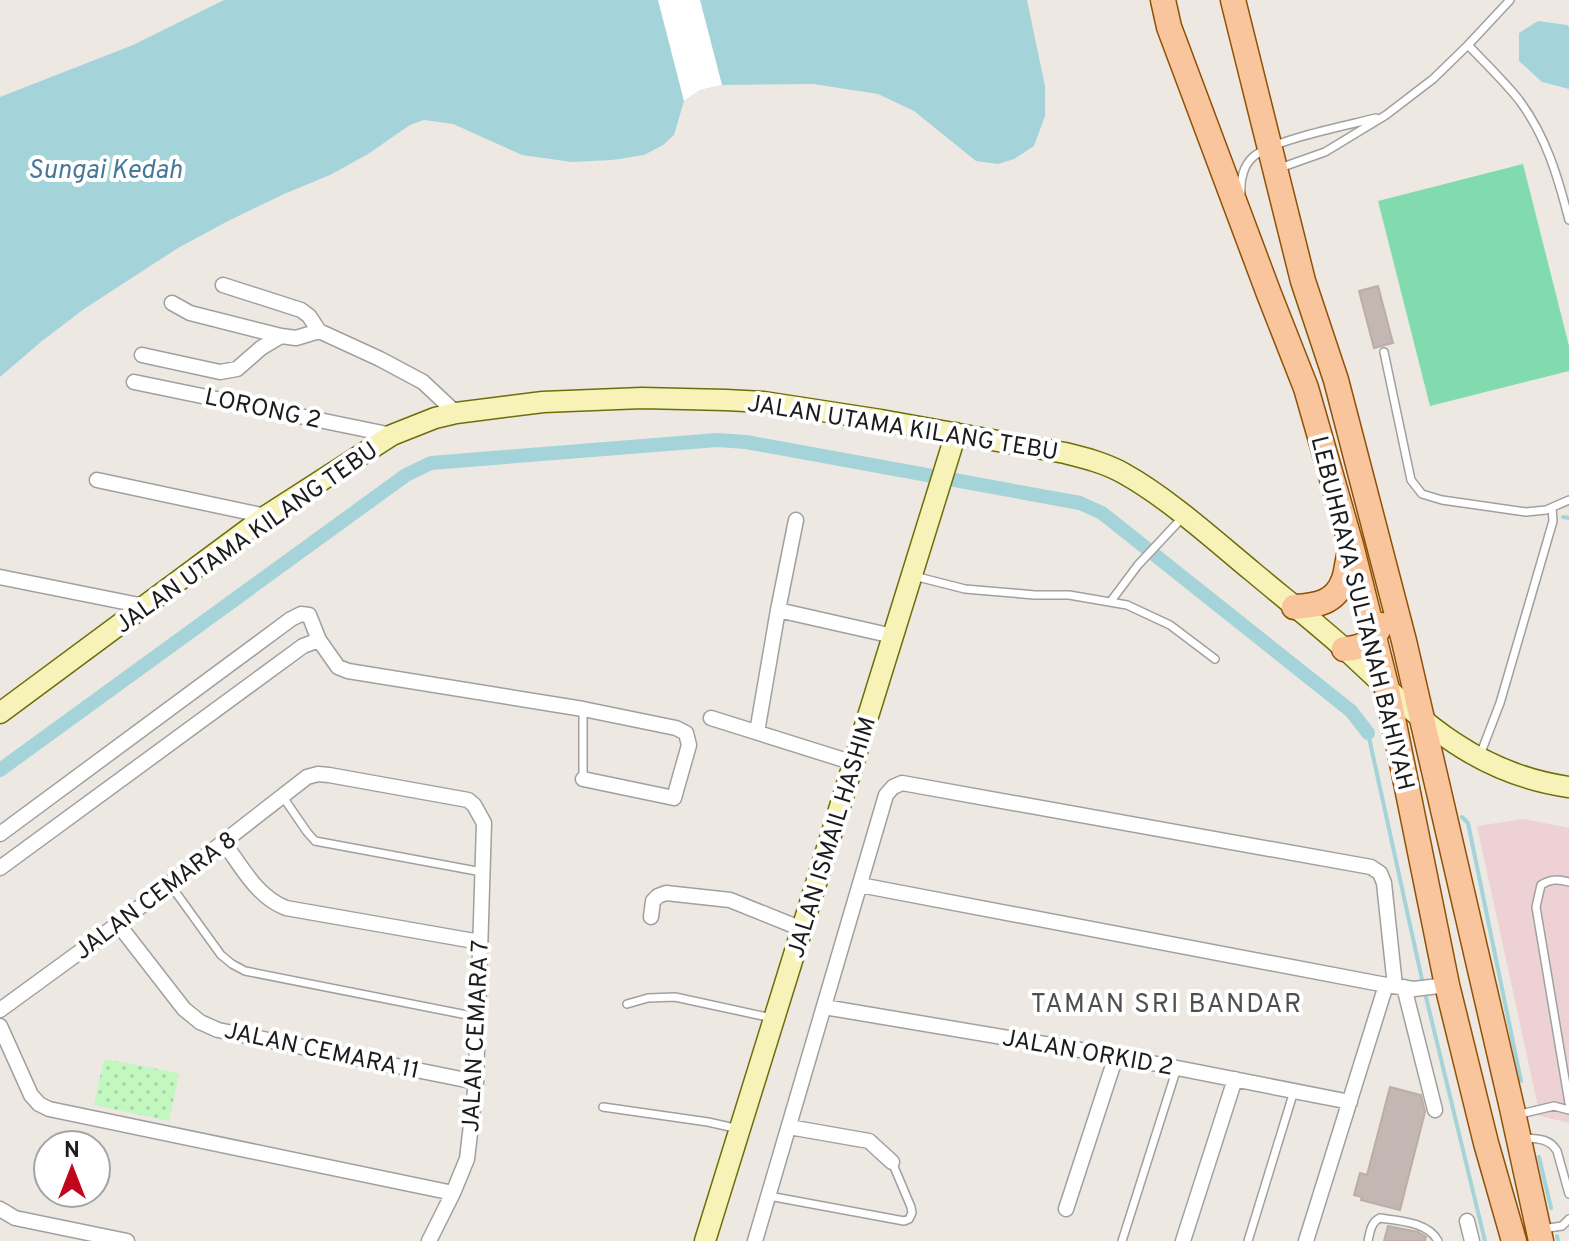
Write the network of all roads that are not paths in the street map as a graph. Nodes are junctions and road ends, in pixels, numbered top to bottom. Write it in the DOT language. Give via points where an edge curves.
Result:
graph roads {
  1 [pos="1163,0"];
  2 [pos="1233,0"];
  3 [pos="1510,0"];
  4 [pos="1468,45"];
  5 [pos="1386,115"];
  6 [pos="1272,158"];
  7 [pos="1569,220"];
  8 [pos="1242,223"];
  9 [pos="223,285"];
  10 [pos="172,303"];
  11 [pos="319,331"];
  12 [pos="281,336"];
  13 [pos="1384,352"];
  14 [pos="142,355"];
  15 [pos="134,382"];
  16 [pos="456,413"];
  17 [pos="956,433"];
  18 [pos="392,435"];
  19 [pos="97,480"];
  20 [pos="1569,500"];
  21 [pos="1552,508"];
  22 [pos="266,516"];
  23 [pos="1184,516"];
  24 [pos="796,520"];
  25 [pos="1351,545"];
  26 [pos="912,575"];
  27 [pos="0,577"];
  28 [pos="1391,597"];
  29 [pos="1111,601"];
  30 [pos="144,606"];
  31 [pos="1294,607"];
  32 [pos="778,610"];
  33 [pos="893,636"];
  34 [pos="1373,638"];
  35 [pos="319,640"];
  36 [pos="1344,649"];
  37 [pos="1215,659"];
  38 [pos="1387,689"];
  39 [pos="583,709"];
  40 [pos="0,713"];
  41 [pos="711,718"];
  42 [pos="153,719"];
  43 [pos="1423,721"];
  44 [pos="757,732"];
  45 [pos="172,742"];
  46 [pos="1478,759"];
  47 [pos="854,763"];
  48 [pos="583,779"];
  49 [pos="1569,787"];
  50 [pos="283,797"];
  51 [pos="484,823"];
  52 [pos="0,834"];
  53 [pos="224,843"];
  54 [pos="0,868"];
  55 [pos="482,872"];
  56 [pos="1569,882"];
  57 [pos="169,883"];
  58 [pos="860,885"];
  59 [pos="651,917"];
  60 [pos="118,924"];
  61 [pos="802,929"];
  62 [pos="480,942"];
  63 [pos="1441,986"];
  64 [pos="1400,987"];
  65 [pos="627,1004"];
  66 [pos="824,1007"];
  67 [pos="0,1010"];
  68 [pos="478,1017"];
  69 [pos="774,1019"];
  70 [pos="0,1026"];
  71 [pos="1116,1056"];
  72 [pos="1177,1068"];
  73 [pos="1235,1079"];
  74 [pos="476,1082"];
  75 [pos="1565,1089"];
  76 [pos="1294,1091"];
  77 [pos="1350,1102"];
  78 [pos="1569,1103"];
  79 [pos="1554,1106"];
  80 [pos="603,1107"];
  81 [pos="1435,1110"];
  82 [pos="1569,1110"];
  83 [pos="1516,1126"];
  84 [pos="789,1127"];
  85 [pos="740,1129"];
  86 [pos="892,1162"];
  87 [pos="453,1193"];
  88 [pos="1569,1194"];
  89 [pos="769,1196"];
  90 [pos="0,1209"];
  91 [pos="1066,1209"];
  92 [pos="1569,1219"];
  93 [pos="1467,1221"];
  94 [pos="1540,1235"];
  95 [pos="127,1241"];
  96 [pos="429,1241"];
  97 [pos="705,1241"];
  98 [pos="755,1241"];
  99 [pos="1122,1241"];
  100 [pos="1183,1241"];
  101 [pos="1248,1241"];
  102 [pos="1306,1241"];
  103 [pos="1368,1241"];
  104 [pos="1438,1241"];
  105 [pos="1472,1241"];
  106 [pos="1514,1241"];
  1 -- 8 [label="main road, LEBUHRAYA SULTANAH BAHIYAH"];
  2 -- 6 [label="main road, LEBUHRAYA SULTANAH BAHIYAH"];
  3 -- 4 [label="lane"];
  4 -- 5 [label="lane"];
  4 -- 7 [label="lane" via="1528,114 1553,162"];
  5 -- 6 [label="lane"];
  5 -- 6 [label="lane" via="1325,152"];
  6 -- 8 [label="lane" via="1252,157 1244,171"];
  6 -- 28 [label="main road, LEBUHRAYA SULTANAH BAHIYAH"];
  8 -- 25 [label="main road, LEBUHRAYA SULTANAH BAHIYAH" via="1306,388"];
  9 -- 11 [label="street" via="301,310"];
  10 -- 12 [label="street" via="190,313"];
  11 -- 12 [label="street"];
  11 -- 16 [label="street" via="423,382"];
  12 -- 14 [label="street" via="229,372"];
  13 -- 21 [label="lane" via="1411,480 1422,494 1526,512"];
  15 -- 18 [label="street, LORONG 2"];
  16 -- 17 [label="street, JALAN UTAMA KILANG TEBU" via="543,402 726,400"];
  16 -- 18 [label="street, JALAN UTAMA KILANG TEBU"];
  17 -- 23 [label="street, JALAN UTAMA KILANG TEBU" via="1094,460 1121,472"];
  17 -- 26 [label="street, JALAN ISMAIL HASHIM"];
  18 -- 22 [label="street, JALAN UTAMA KILANG TEBU"];
  19 -- 22 [label="street"];
  20 -- 21 [label="lane"];
  21 -- 46 [label="lane" via="1553,521 1500,703"];
  22 -- 30 [label="street, JALAN UTAMA KILANG TEBU"];
  23 -- 29 [label="lane"];
  23 -- 31 [label="street, JALAN UTAMA KILANG TEBU"];
  24 -- 32 [label="street"];
  25 -- 31 [label="main road" via="1338,590 1315,606"];
  25 -- 34 [label="main road, LEBUHRAYA SULTANAH BAHIYAH"];
  26 -- 29 [label="lane" via="965,589"];
  26 -- 33 [label="street, JALAN ISMAIL HASHIM"];
  27 -- 30 [label="street"];
  28 -- 34 [label="main road"];
  28 -- 43 [label="main road, LEBUHRAYA SULTANAH BAHIYAH"];
  29 -- 37 [label="lane" via="1170,625"];
  30 -- 40 [label="street, JALAN UTAMA KILANG TEBU"];
  31 -- 36 [label="street, JALAN UTAMA KILANG TEBU"];
  32 -- 33 [label="street"];
  32 -- 44 [label="street"];
  33 -- 47 [label="street, JALAN ISMAIL HASHIM"];
  34 -- 36 [label="main road"];
  34 -- 38 [label="main road, LEBUHRAYA SULTANAH BAHIYAH"];
  35 -- 39 [label="street" via="338,667 348,671"];
  35 -- 42 [label="street" via="309,615 301,614"];
  35 -- 45 [label="street" via="303,646"];
  36 -- 38 [label="street, JALAN UTAMA KILANG TEBU"];
  38 -- 43 [label="street, JALAN UTAMA KILANG TEBU"];
  38 -- 63 [label="main road, LEBUHRAYA SULTANAH BAHIYAH"];
  39 -- 48 [label="lane"];
  39 -- 48 [label="street" via="676,728 686,733 689,745 674,798"];
  41 -- 44 [label="street"];
  42 -- 45 [label="street"];
  42 -- 52 [label="street"];
  43 -- 46 [label="street, JALAN UTAMA KILANG TEBU"];
  43 -- 83 [label="main road, LEBUHRAYA SULTANAH BAHIYAH"];
  44 -- 47 [label="street"];
  45 -- 54 [label="street"];
  46 -- 49 [label="street, JALAN UTAMA KILANG TEBU" via="1544,784"];
  47 -- 61 [label="street, JALAN ISMAIL HASHIM"];
  50 -- 51 [label="street, JALAN CEMARA 8" via="307,777 329,775 468,800"];
  50 -- 53 [label="street, JALAN CEMARA 8"];
  50 -- 55 [label="lane" via="315,841"];
  51 -- 55 [label="street, JALAN CEMARA 7"];
  53 -- 57 [label="street, JALAN CEMARA 8"];
  53 -- 62 [label="street" via="262,894 286,908"];
  55 -- 62 [label="street, JALAN CEMARA 7"];
  56 -- 75 [label="lane" via="1548,881 1536,898"];
  57 -- 60 [label="street, JALAN CEMARA 8"];
  57 -- 68 [label="lane" via="221,955 245,971"];
  58 -- 64 [label="street"];
  58 -- 64 [label="street" via="886,795 902,783 1371,867 1384,883"];
  58 -- 66 [label="street"];
  59 -- 61 [label="street" via="658,896 676,893 730,900"];
  60 -- 67 [label="street, JALAN CEMARA 8"];
  60 -- 74 [label="street, JALAN CEMARA 11" via="184,1009 218,1030"];
  61 -- 69 [label="street, JALAN ISMAIL HASHIM"];
  62 -- 68 [label="street, JALAN CEMARA 7"];
  63 -- 64 [label="street"];
  63 -- 106 [label="main road, LEBUHRAYA SULTANAH BAHIYAH"];
  64 -- 77 [label="street"];
  64 -- 81 [label="street"];
  65 -- 69 [label="lane" via="675,997"];
  66 -- 71 [label="street, JALAN ORKID 2"];
  66 -- 84 [label="street"];
  68 -- 74 [label="street, JALAN CEMARA 7"];
  69 -- 85 [label="street, JALAN ISMAIL HASHIM"];
  70 -- 87 [label="street" via="31,1095 49,1109"];
  71 -- 72 [label="street, JALAN ORKID 2"];
  71 -- 91 [label="street"];
  72 -- 73 [label="street, JALAN ORKID 2"];
  72 -- 99 [label="lane"];
  73 -- 76 [label="street, JALAN ORKID 2"];
  73 -- 100 [label="street"];
  74 -- 87 [label="street, JALAN CEMARA 7" via="467,1159"];
  75 -- 78 [label="lane"];
  75 -- 79 [label="lane"];
  76 -- 77 [label="street, JALAN ORKID 2"];
  76 -- 101 [label="lane"];
  77 -- 102 [label="street"];
  79 -- 82 [label="lane"];
  79 -- 83 [label="lane"];
  80 -- 85 [label="lane"];
  83 -- 88 [label="lane" via="1553,1145"];
  83 -- 94 [label="main road, LEBUHRAYA SULTANAH BAHIYAH"];
  84 -- 86 [label="street" via="869,1141"];
  84 -- 89 [label="street"];
  85 -- 97 [label="street, JALAN ISMAIL HASHIM"];
  86 -- 89 [label="lane" via="911,1207 904,1221"];
  87 -- 96 [label="street, JALAN CEMARA 7"];
  89 -- 98 [label="street"];
  90 -- 95 [label="street" via="15,1218"];
  92 -- 94 [label="lane"];
  93 -- 105 [label="street"];
  103 -- 104 [label="lane" via="1380,1218 1424,1227"];
}
